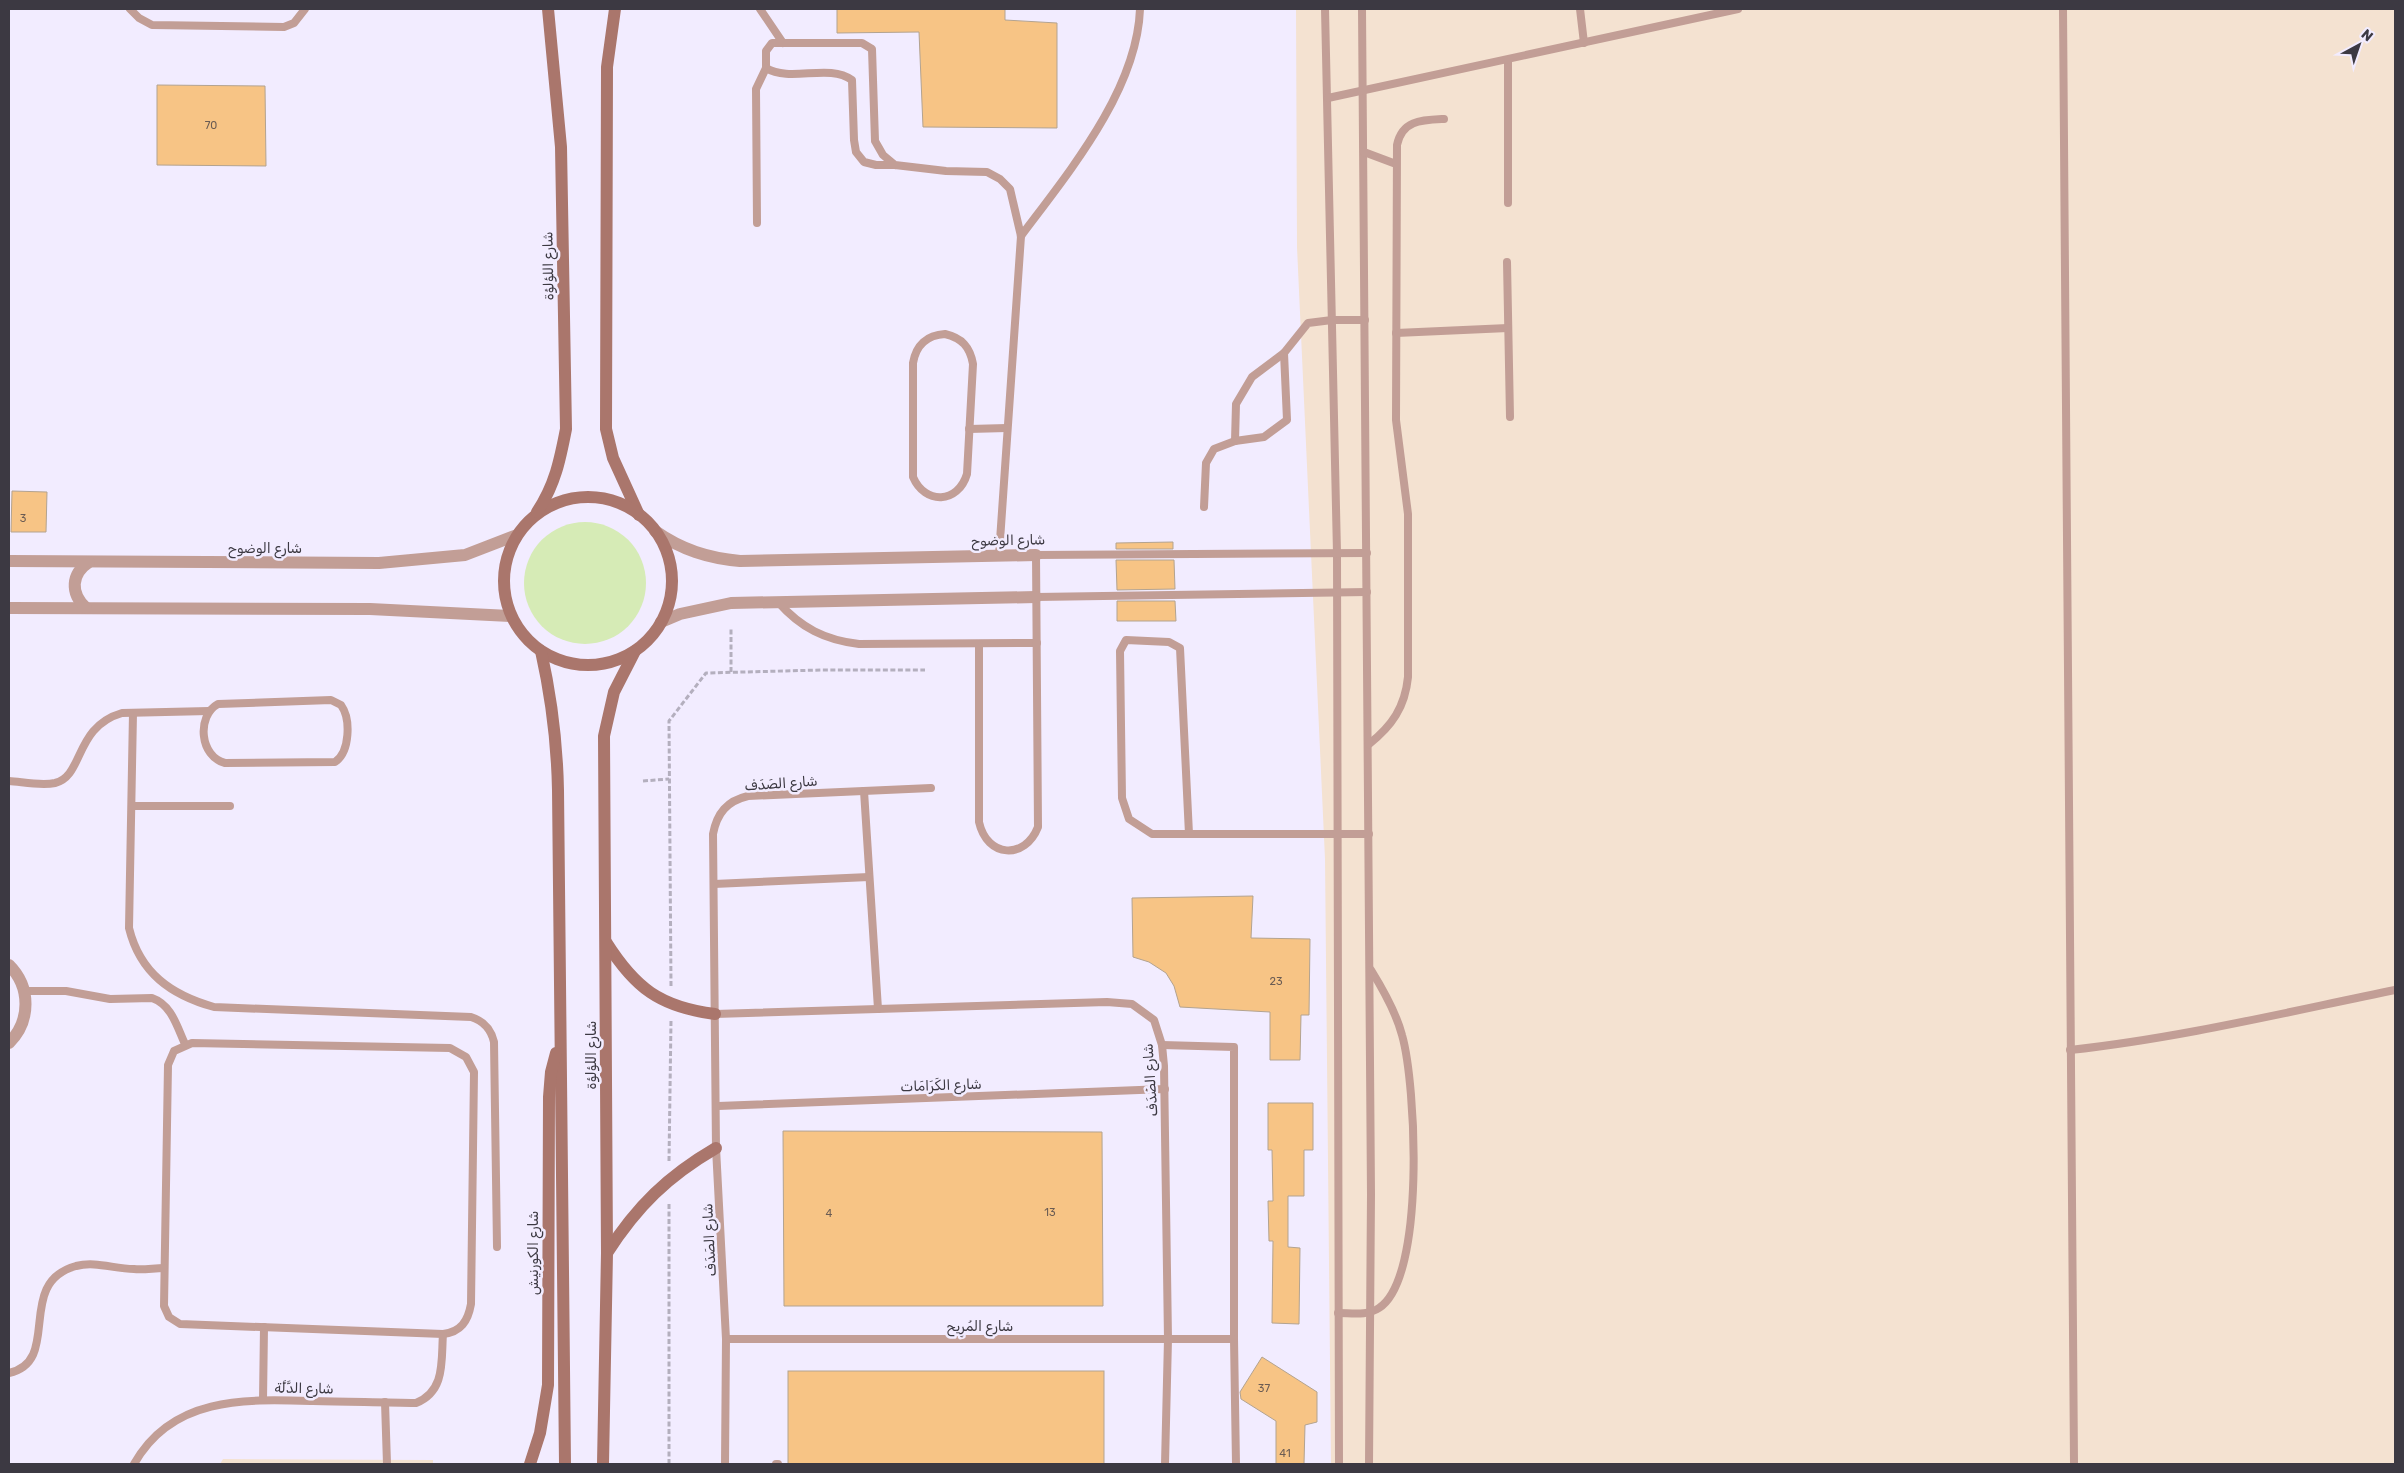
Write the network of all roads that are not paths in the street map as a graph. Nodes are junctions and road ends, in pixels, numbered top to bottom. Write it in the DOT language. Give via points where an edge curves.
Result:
graph roads {
  1 [pos="130,9"];
  2 [pos="305,9"];
  3 [pos="548,9"];
  4 [pos="615,9"];
  5 [pos="760,9"];
  6 [pos="1140,9"];
  7 [pos="1325,9"];
  8 [pos="1362,9"];
  9 [pos="1580,9"];
  10 [pos="1738,9"];
  11 [pos="2063,9"];
  12 [pos="783,43"];
  13 [pos="1584,43"];
  14 [pos="1508,60"];
  15 [pos="766,68"];
  16 [pos="1364,91"];
  17 [pos="1328,98"];
  18 [pos="1444,119"];
  19 [pos="1364,152"];
  20 [pos="1396,164"];
  21 [pos="895,165"];
  22 [pos="1508,203"];
  23 [pos="757,223"];
  24 [pos="1021,236"];
  25 [pos="1506,262"];
  26 [pos="1332,320"];
  27 [pos="1365,320"];
  28 [pos="1508,328"];
  29 [pos="1396,334"];
  30 [pos="1284,353"];
  31 [pos="1510,417"];
  32 [pos="1008,428"];
  33 [pos="969,429"];
  34 [pos="1234,441"];
  35 [pos="1204,507"];
  36 [pos="639,515"];
  37 [pos="534,516"];
  38 [pos="655,531"];
  39 [pos="517,535"];
  40 [pos="1367,553"];
  41 [pos="1036,554"];
  42 [pos="1337,554"];
  43 [pos="999,555"];
  44 [pos="9,561"];
  45 [pos="89,562"];
  46 [pos="1367,592"];
  47 [pos="1337,593"];
  48 [pos="1036,597"];
  49 [pos="778,602"];
  50 [pos="9,608"];
  51 [pos="86,608"];
  52 [pos="511,616"];
  53 [pos="661,622"];
  54 [pos="1037,643"];
  55 [pos="979,644"];
  56 [pos="541,651"];
  57 [pos="635,651"];
  58 [pos="209,711"];
  59 [pos="133,713"];
  60 [pos="1369,744"];
  61 [pos="9,781"];
  62 [pos="931,788"];
  63 [pos="864,791"];
  64 [pos="132,806"];
  65 [pos="230,806"];
  66 [pos="1189,834"];
  67 [pos="1337,834"];
  68 [pos="1369,834"];
  69 [pos="869,877"];
  70 [pos="714,884"];
  71 [pos="605,941"];
  72 [pos="9,965"];
  73 [pos="1370,968"];
  74 [pos="2395,990"];
  75 [pos="24,991"];
  76 [pos="878,1009"];
  77 [pos="715,1014"];
  78 [pos="561,1042"];
  79 [pos="9,1043"];
  80 [pos="185,1044"];
  81 [pos="1162,1045"];
  82 [pos="2070,1050"];
  83 [pos="1165,1089"];
  84 [pos="718,1106"];
  85 [pos="716,1148"];
  86 [pos="497,1247"];
  87 [pos="607,1253"];
  88 [pos="164,1268"];
  89 [pos="1338,1313"];
  90 [pos="1370,1313"];
  91 [pos="264,1327"];
  92 [pos="443,1334"];
  93 [pos="726,1339"];
  94 [pos="1168,1339"];
  95 [pos="1234,1339"];
  96 [pos="9,1373"];
  97 [pos="263,1400"];
  98 [pos="385,1402"];
  99 [pos="602,1462"];
  100 [pos="134,1464"];
  101 [pos="387,1464"];
  102 [pos="530,1464"];
  103 [pos="565,1464"];
  104 [pos="725,1464"];
  105 [pos="1165,1464"];
  106 [pos="1236,1464"];
  107 [pos="1338,1464"];
  108 [pos="1368,1464"];
  109 [pos="2074,1464"];
  1 -- 2 [label="lane" via="152,25 284,27 294,23"];
  3 -- 37 [label="street, شارع اللؤلؤة" via="560,147 566,429 550,493"];
  4 -- 36 [label="street" via="607,67 606,429 613,458"];
  5 -- 12 [label="lane"];
  6 -- 24 [label="lane" via="1140,28 1121,84 1099,126"];
  7 -- 17 [label="lane"];
  8 -- 16 [label="lane"];
  9 -- 13 [label="lane"];
  10 -- 13 [label="lane"];
  11 -- 82 [label="lane"];
  12 -- 15 [label="lane" via="772,43 766,51"];
  12 -- 21 [label="lane" via="862,43 872,49 875,141 883,155"];
  13 -- 14 [label="lane"];
  14 -- 16 [label="lane"];
  14 -- 22 [label="lane"];
  15 -- 21 [label="lane" via="775,74 835,74 852,80 856,152 864,162"];
  15 -- 23 [label="lane" via="756,89"];
  16 -- 17 [label="lane"];
  16 -- 19 [label="lane"];
  17 -- 26 [label="lane"];
  18 -- 20 [label="lane" via="1416,121 1405,128 1397,145"];
  19 -- 20 [label="lane"];
  19 -- 27 [label="lane"];
  20 -- 29 [label="lane"];
  21 -- 24 [label="lane" via="988,172 1010,189"];
  24 -- 32 [label="lane"];
  25 -- 28 [label="lane"];
  26 -- 27 [label="lane"];
  26 -- 30 [label="lane" via="1308,324"];
  26 -- 42 [label="lane"];
  27 -- 40 [label="lane"];
  28 -- 29 [label="lane"];
  28 -- 31 [label="lane"];
  29 -- 60 [label="lane" via="1396,420 1408,514 1408,677 1399,713"];
  30 -- 34 [label="lane" via="1252,377 1236,404"];
  30 -- 34 [label="lane" via="1287,420 1264,437"];
  32 -- 33 [label="lane"];
  32 -- 43 [label="lane"];
  33 -- 33 [label="lane" via="971,355 961,340 954,336 930,337 918,348 913,363 913,477 922,491 936,498 959,489 967,474"];
  34 -- 35 [label="lane" via="1214,449 1206,463"];
  36 -- 37 [label="street" via="619,504 597,498 575,498 554,504"];
  36 -- 38 [label="street"];
  37 -- 39 [label="street"];
  38 -- 43 [label="street, شارع الوضوح" via="692,552 718,559"];
  38 -- 53 [label="street" via="667,552 672,576 670,600"];
  39 -- 45 [label="street, شارع الوضوح" via="465,555 379,563"];
  39 -- 52 [label="street" via="508,554 504,575 505,596"];
  40 -- 42 [label="lane, شارع الوضوح"];
  40 -- 46 [label="lane"];
  41 -- 42 [label="lane, شارع الوضوح"];
  41 -- 43 [label="street, شارع الوضوح"];
  41 -- 48 [label="lane"];
  42 -- 47 [label="lane"];
  44 -- 45 [label="street, شارع الوضوح"];
  45 -- 51 [label="street" via="76,575 74,584 74,593"];
  46 -- 47 [label="lane"];
  46 -- 60 [label="lane"];
  47 -- 48 [label="lane"];
  47 -- 67 [label="lane"];
  48 -- 49 [label="street"];
  48 -- 54 [label="lane"];
  49 -- 53 [label="street" via="731,603 680,614"];
  49 -- 55 [label="lane" via="788,614 814,632 844,642"];
  50 -- 51 [label="street"];
  51 -- 52 [label="street" via="370,609"];
  52 -- 56 [label="street" via="524,636"];
  53 -- 57 [label="street"];
  54 -- 55 [label="lane"];
  54 -- 55 [label="lane" via="1038,827 1029,842 1013,850 990,844 979,822"];
  56 -- 57 [label="street" via="563,662 588,666 613,662"];
  56 -- 78 [label="street" via="556,730"];
  57 -- 71 [label="street, شارع اللؤلؤة" via="614,692 604,736"];
  58 -- 58 [label="lane" via="204,721 206,744 210,755 219,762 330,763 340,759 346,749 346,715 341,705 331,700 223,702"];
  58 -- 59 [label="lane"];
  59 -- 61 [label="lane" via="111,716 93,729 72,770 63,780 51,783"];
  59 -- 64 [label="lane"];
  60 -- 68 [label="lane"];
  62 -- 63 [label="lane, شارع الصَدَف"];
  63 -- 69 [label="lane"];
  63 -- 70 [label="lane, شارع الصَدَف" via="737,798 724,808 715,823"];
  64 -- 65 [label="lane"];
  64 -- 86 [label="lane" via="129,928 133,945 142,961 166,986 214,1007 471,1017 488,1028 494,1042"];
  66 -- 66 [label="lane" via="1152,834 1129,819 1122,798 1120,651 1126,640 1169,642 1180,648"];
  66 -- 67 [label="lane"];
  67 -- 68 [label="lane"];
  67 -- 89 [label="lane"];
  68 -- 73 [label="lane"];
  69 -- 70 [label="lane"];
  69 -- 76 [label="lane"];
  70 -- 77 [label="lane, شارع الصَدَف"];
  71 -- 77 [label="street" via="624,970 651,994 678,1006"];
  71 -- 87 [label="street, شارع اللؤلؤة"];
  72 -- 75 [label="street" via="20,979"];
  73 -- 90 [label="lane"];
  73 -- 90 [label="lane" via="1394,1014 1407,1057 1414,1203 1400,1274 1381,1307"];
  74 -- 82 [label="lane" via="2138,1043"];
  75 -- 79 [label="street" via="25,1015"];
  75 -- 80 [label="lane" via="66,991 110,999 152,998 169,1009"];
  76 -- 77 [label="lane, شارع الصَدَف"];
  76 -- 81 [label="lane, شارع الصَدَف" via="1132,1004 1154,1020"];
  77 -- 84 [label="lane, شارع الصَدَف"];
  78 -- 102 [label="street, شارع الكورنيش" via="551,1072 548,1097 548,1385 540,1433"];
  78 -- 103 [label="street"];
  80 -- 88 [label="lane" via="174,1051 168,1065"];
  80 -- 92 [label="lane" via="440,1047 459,1051 466,1057 474,1072 471,1304 465,1324 452,1333"];
  81 -- 83 [label="lane, شارع الصَدَف"];
  81 -- 95 [label="lane" via="1234,1047"];
  82 -- 109 [label="lane"];
  83 -- 84 [label="lane, شارع الكَرَامَات"];
  83 -- 94 [label="lane, شارع الصَدَف"];
  84 -- 85 [label="lane, شارع الصَدَف"];
  85 -- 87 [label="street" via="669,1179 646,1200"];
  85 -- 93 [label="lane, شارع الصَدَف"];
  87 -- 99 [label="street, شارع اللؤلؤة"];
  88 -- 91 [label="lane" via="164,1306 174,1322"];
  88 -- 96 [label="lane" via="134,1269 87,1264 62,1272 49,1285 41,1301 32,1359 18,1371"];
  89 -- 90 [label="lane"];
  89 -- 107 [label="lane"];
  90 -- 108 [label="lane"];
  91 -- 92 [label="lane"];
  91 -- 97 [label="lane"];
  92 -- 98 [label="lane, شارع الدَّلَّة" via="439,1382 430,1395 416,1403"];
  93 -- 94 [label="lane, شارع المُرِيح"];
  93 -- 104 [label="lane, شارع الصَدَف"];
  94 -- 95 [label="lane, شارع المُرِيح"];
  94 -- 105 [label="lane, شارع الصَدَف"];
  95 -- 106 [label="lane"];
  97 -- 98 [label="lane, شارع الدَّلَّة"];
  97 -- 100 [label="lane, شارع الدَّلَّة" via="228,1402 202,1408 178,1419 157,1435"];
  98 -- 101 [label="lane"];
}
